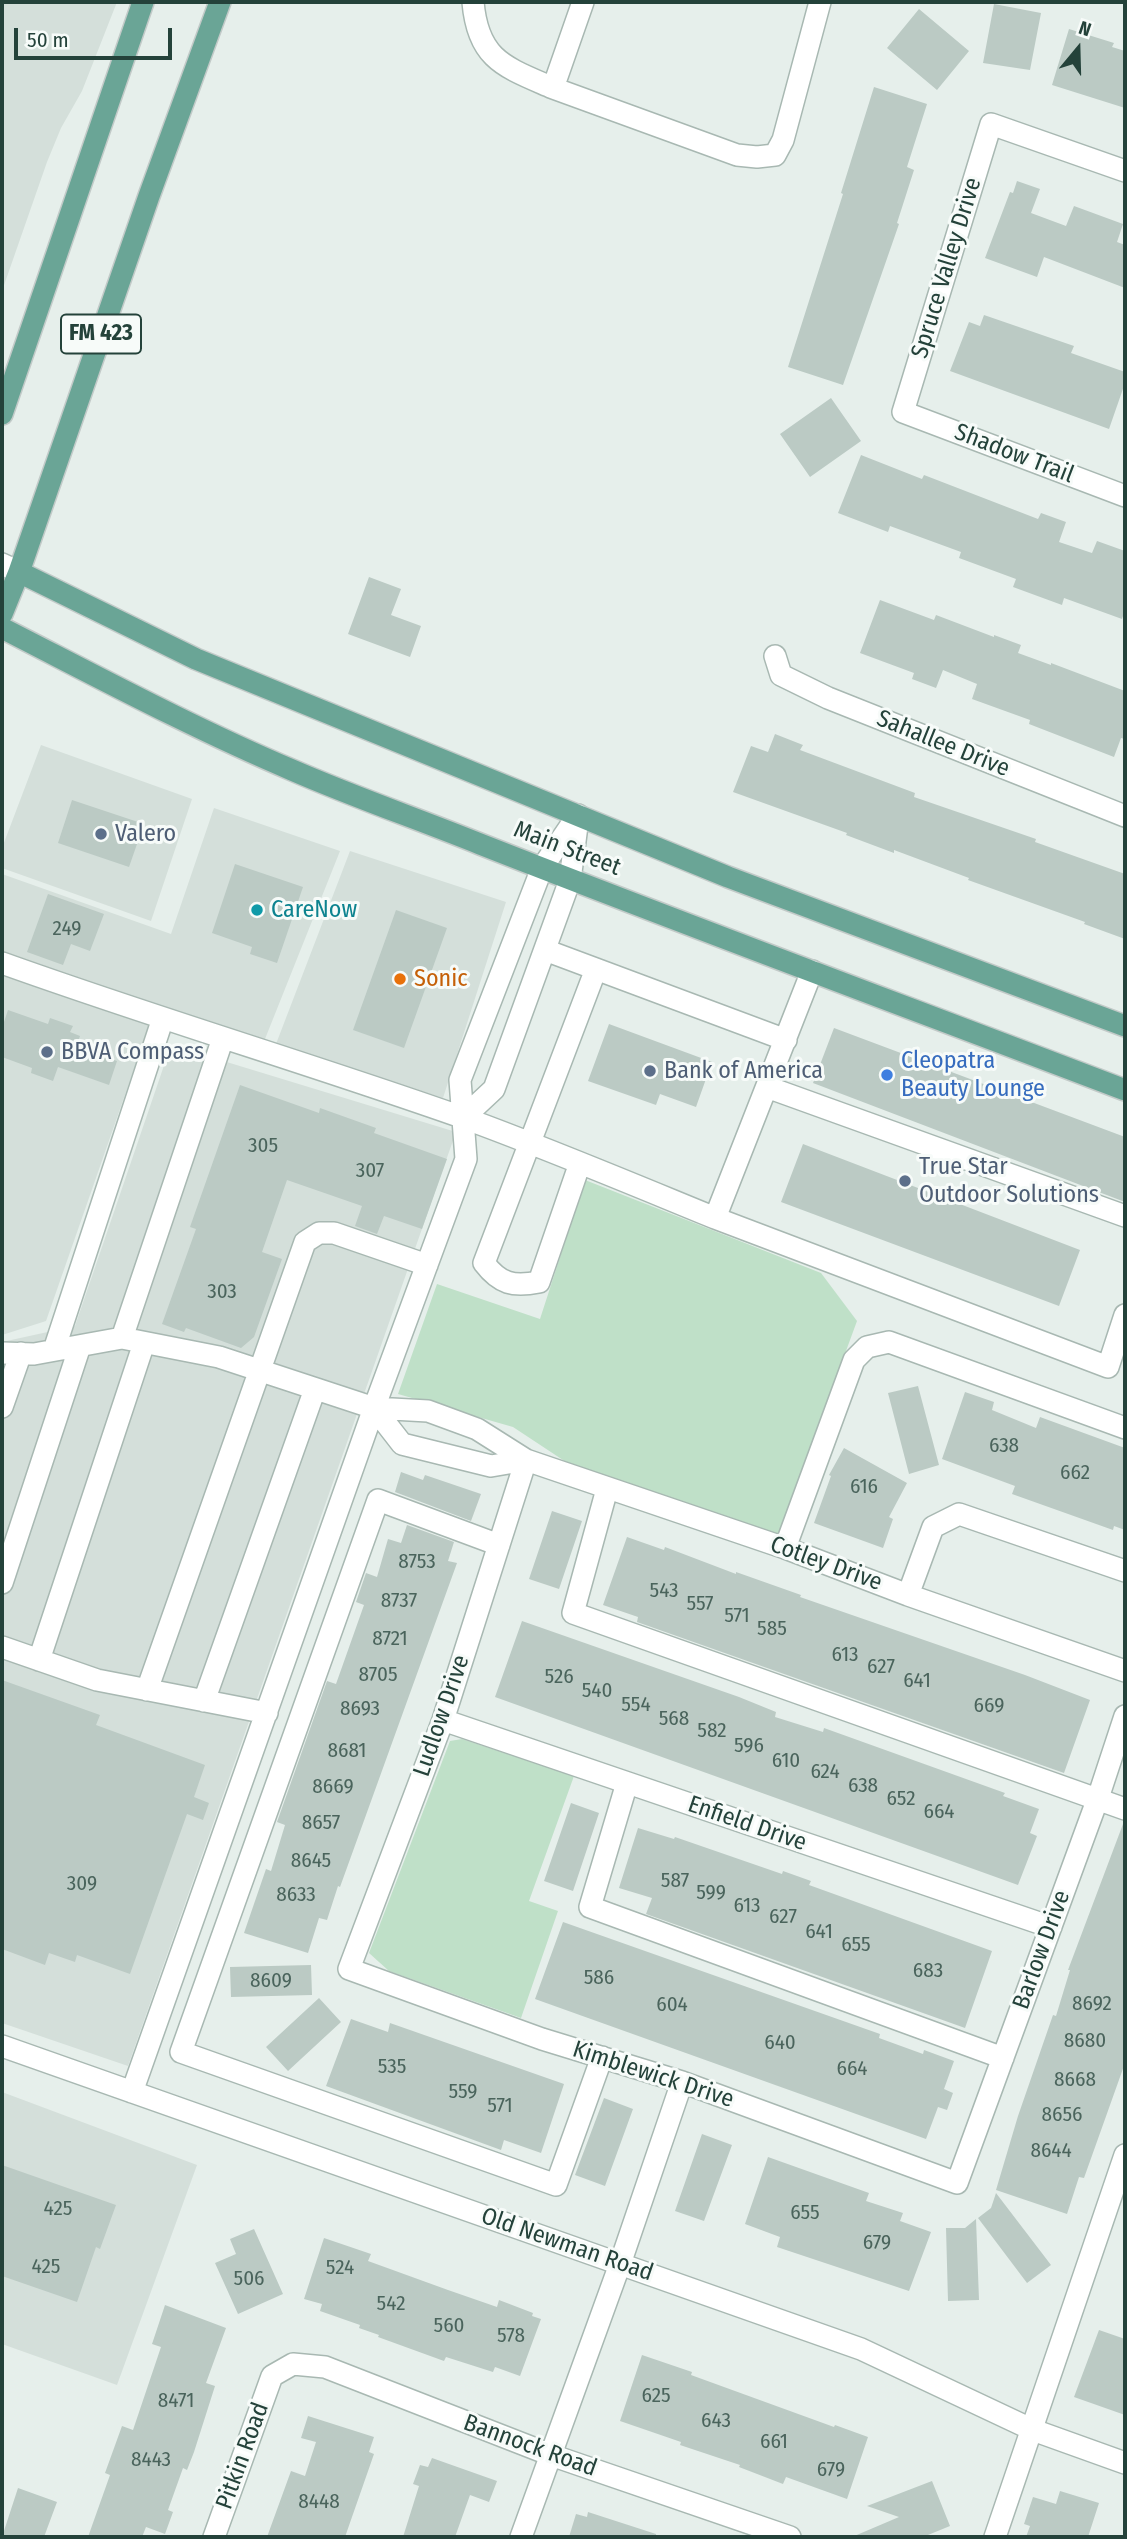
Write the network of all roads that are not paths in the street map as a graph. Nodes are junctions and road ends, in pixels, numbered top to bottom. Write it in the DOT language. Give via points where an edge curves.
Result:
graph roads {
  1 [pos="142,2"];
  2 [pos="219,2"];
  3 [pos="473,2"];
  4 [pos="583,2"];
  5 [pos="820,2"];
  6 [pos="553,88"];
  7 [pos="1125,171"];
  8 [pos="903,412"];
  9 [pos="2,414"];
  10 [pos="1125,496"];
  11 [pos="10,568"];
  12 [pos="2,614"];
  13 [pos="2,628"];
  14 [pos="775,656"];
  15 [pos="578,815"];
  16 [pos="1125,816"];
  17 [pos="542,868"];
  18 [pos="570,880"];
  19 [pos="545,950"];
  20 [pos="2,963"];
  21 [pos="596,969"];
  22 [pos="812,971"];
  23 [pos="163,1018"];
  24 [pos="1125,1026"];
  25 [pos="223,1038"];
  26 [pos="786,1040"];
  27 [pos="767,1087"];
  28 [pos="1125,1090"];
  29 [pos="463,1118"];
  30 [pos="531,1144"];
  31 [pos="580,1163"];
  32 [pos="1125,1216"];
  33 [pos="715,1218"];
  34 [pos="427,1265"];
  35 [pos="1125,1315"];
  36 [pos="122,1338"];
  37 [pos="144,1343"];
  38 [pos="80,1346"];
  39 [pos="54,1350"];
  40 [pos="11,1353"];
  41 [pos="1117,1370"];
  42 [pos="260,1371"];
  43 [pos="315,1389"];
  44 [pos="2,1407"];
  45 [pos="374,1408"];
  46 [pos="1125,1428"];
  47 [pos="526,1460"];
  48 [pos="607,1489"];
  49 [pos="499,1545"];
  50 [pos="785,1548"];
  51 [pos="1125,1572"];
  52 [pos="2,1583"];
  53 [pos="908,1595"];
  54 [pos="2,1647"];
  55 [pos="39,1660"];
  56 [pos="1125,1671"];
  57 [pos="147,1690"];
  58 [pos="204,1701"];
  59 [pos="267,1713"];
  60 [pos="1125,1716"];
  61 [pos="443,1720"];
  62 [pos="628,1783"];
  63 [pos="1098,1798"];
  64 [pos="1125,1809"];
  65 [pos="1051,1927"];
  66 [pos="349,1969"];
  67 [pos="2,2046"];
  68 [pos="602,2057"];
  69 [pos="1003,2058"];
  70 [pos="682,2082"];
  71 [pos="132,2092"];
  72 [pos="1125,2154"];
  73 [pos="957,2183"];
  74 [pos="620,2264"];
  75 [pos="272,2376"];
  76 [pos="1033,2430"];
  77 [pos="551,2455"];
  78 [pos="1125,2463"];
  79 [pos="214,2537"];
  80 [pos="521,2537"];
  81 [pos="790,2537"];
  82 [pos="995,2537"];
  1 -- 9 [label="main road, FM 423"];
  2 -- 11 [label="main road, FM 423"];
  3 -- 6 [label="street" via="475,26 484,45 505,67"];
  4 -- 6 [label="street"];
  5 -- 6 [label="street" via="775,155 737,155"];
  7 -- 8 [label="street, Spruce Valley Drive" via="990,124"];
  8 -- 10 [label="street, Shadow Trail"];
  11 -- 12 [label="main road, FM 423"];
  11 -- 15 [label="main road, Main Street" via="196,659"];
  13 -- 17 [label="main road, Main Street" via="289,769"];
  14 -- 16 [label="street, Sahallee Drive" via="781,675 828,698"];
  15 -- 17 [label="street"];
  15 -- 18 [label="street"];
  15 -- 24 [label="main road, Main Street" via="728,877"];
  17 -- 18 [label="main road, Main Street"];
  17 -- 29 [label="street" via="460,1080"];
  18 -- 19 [label="street"];
  18 -- 22 [label="main road, Main Street"];
  19 -- 21 [label="street"];
  19 -- 29 [label="street" via="494,1088"];
  20 -- 23 [label="street"];
  21 -- 26 [label="street"];
  21 -- 30 [label="street"];
  22 -- 26 [label="street"];
  22 -- 28 [label="main road, Main Street"];
  23 -- 25 [label="street"];
  23 -- 39 [label="street"];
  25 -- 29 [label="street"];
  25 -- 36 [label="street"];
  26 -- 27 [label="street"];
  27 -- 32 [label="street"];
  27 -- 33 [label="street"];
  29 -- 30 [label="street"];
  29 -- 34 [label="street" via="466,1159"];
  30 -- 31 [label="street"];
  30 -- 31 [label="street" via="484,1263 495,1277 521,1286 539,1282"];
  31 -- 33 [label="street"];
  33 -- 41 [label="street"];
  34 -- 42 [label="street" via="334,1233 319,1233 305,1242"];
  34 -- 45 [label="street"];
  35 -- 41 [label="street"];
  36 -- 37 [label="street"];
  36 -- 38 [label="street"];
  37 -- 42 [label="street" via="219,1357"];
  37 -- 55 [label="street"];
  38 -- 39 [label="street"];
  38 -- 52 [label="street"];
  39 -- 40 [label="street"];
  40 -- 44 [label="street"];
  42 -- 43 [label="street"];
  42 -- 57 [label="street"];
  43 -- 45 [label="street"];
  43 -- 58 [label="street"];
  45 -- 47 [label="street, Cotley Drive" via="428,1411 477,1429"];
  45 -- 47 [label="street, Cotley Drive" via="402,1444 491,1466"];
  45 -- 59 [label="street"];
  46 -- 50 [label="street" via="889,1342 867,1347 854,1360"];
  47 -- 48 [label="street, Cotley Drive"];
  47 -- 49 [label="street, Ludlow Drive"];
  48 -- 50 [label="street, Cotley Drive"];
  48 -- 63 [label="street" via="573,1613"];
  49 -- 61 [label="street, Ludlow Drive"];
  49 -- 68 [label="street" via="378,1500 181,2052 556,2185"];
  50 -- 53 [label="street, Cotley Drive"];
  51 -- 53 [label="street" via="959,1514 933,1527"];
  53 -- 56 [label="street, Cotley Drive"];
  54 -- 55 [label="street"];
  55 -- 57 [label="street" via="97,1680"];
  57 -- 58 [label="street"];
  58 -- 59 [label="street"];
  59 -- 71 [label="street"];
  60 -- 63 [label="street, Barlow Drive"];
  61 -- 62 [label="street, Enfield Drive"];
  61 -- 66 [label="street, Ludlow Drive"];
  62 -- 65 [label="street, Enfield Drive"];
  62 -- 69 [label="street" via="590,1908"];
  63 -- 64 [label="street"];
  63 -- 65 [label="street, Barlow Drive"];
  65 -- 69 [label="street, Barlow Drive"];
  66 -- 68 [label="street, Kimblewick Drive"];
  67 -- 71 [label="street, Old Newman Road"];
  68 -- 70 [label="street, Kimblewick Drive"];
  69 -- 73 [label="street, Barlow Drive"];
  70 -- 73 [label="street, Kimblewick Drive"];
  70 -- 74 [label="street"];
  71 -- 74 [label="street, Old Newman Road"];
  72 -- 76 [label="street"];
  74 -- 76 [label="street, Old Newman Road" via="861,2349"];
  74 -- 77 [label="street"];
  75 -- 77 [label="street, Bannock Road" via="293,2364 325,2367"];
  75 -- 79 [label="street, Pitkin Road"];
  76 -- 78 [label="street, Old Newman Road"];
  76 -- 82 [label="street"];
  77 -- 80 [label="street"];
  77 -- 81 [label="street, Bannock Road"];
}
